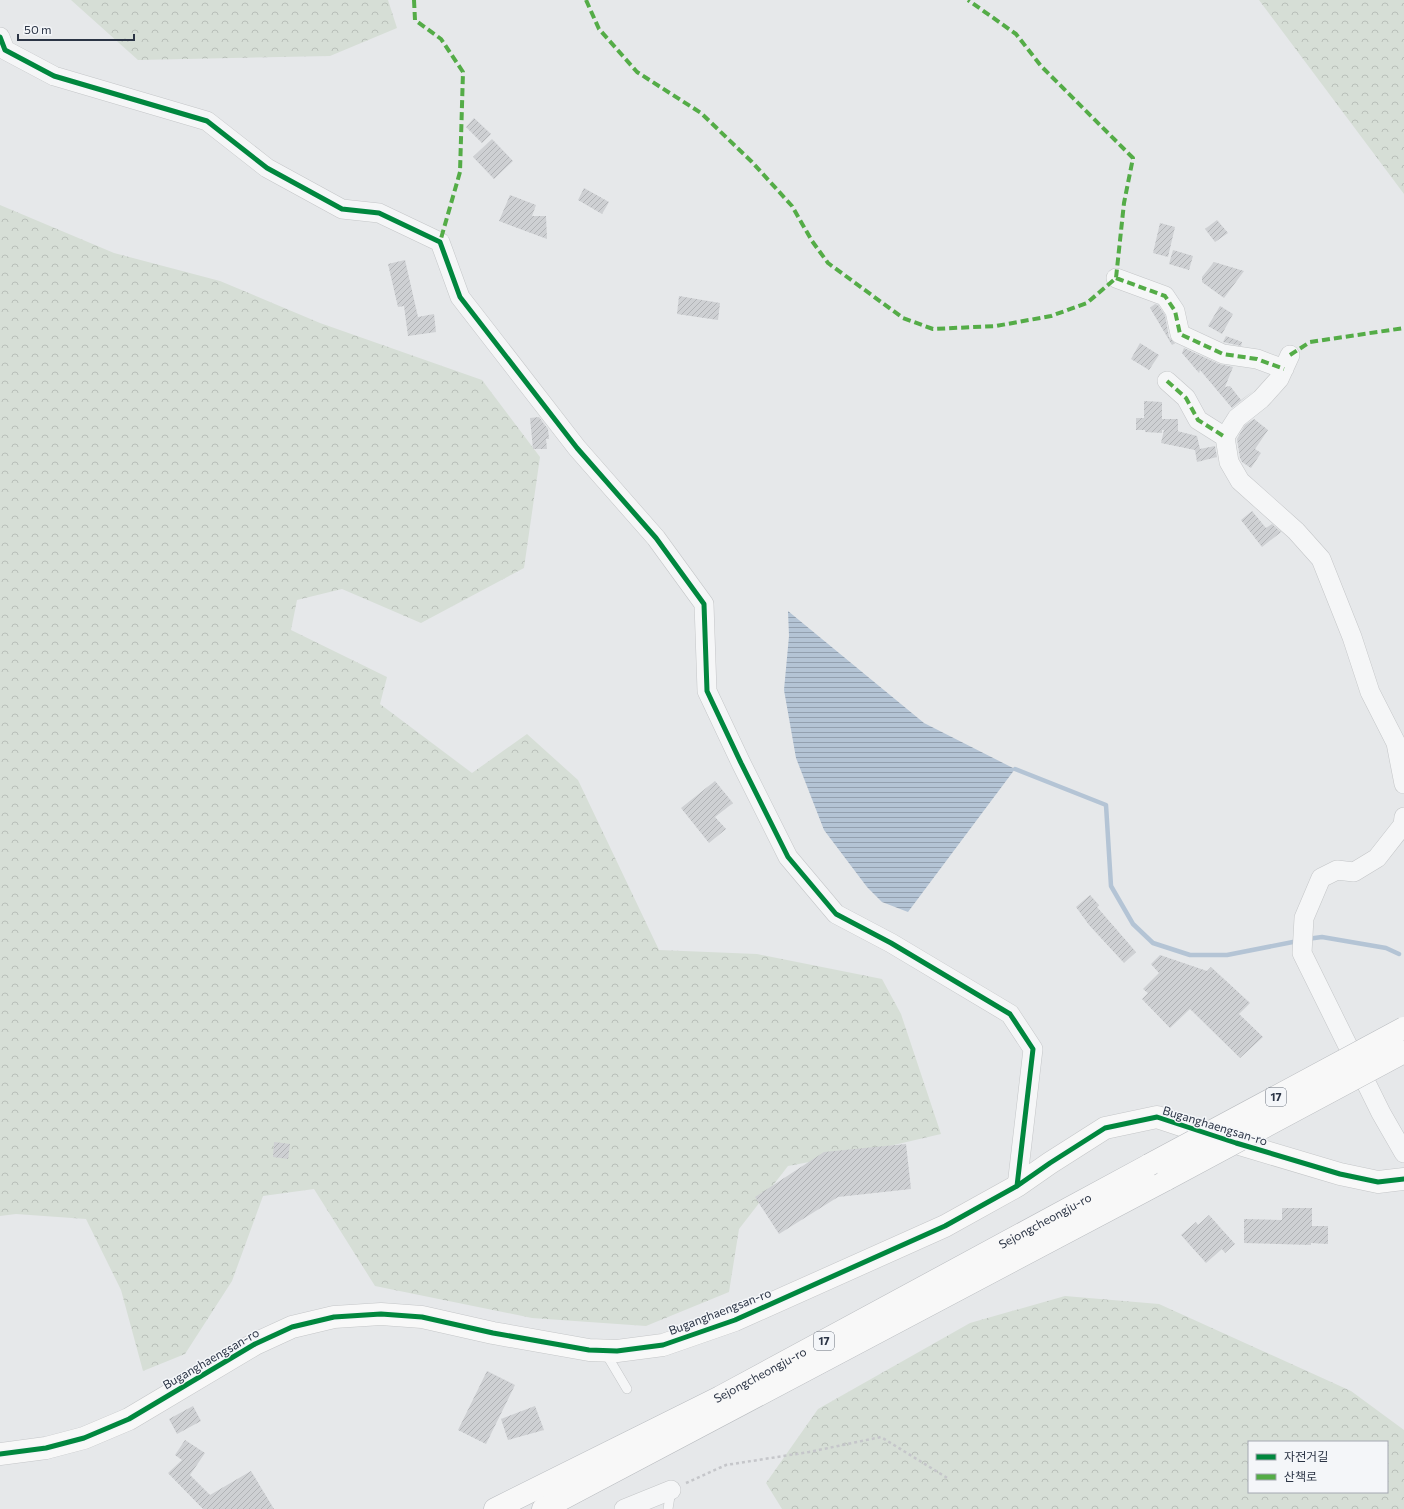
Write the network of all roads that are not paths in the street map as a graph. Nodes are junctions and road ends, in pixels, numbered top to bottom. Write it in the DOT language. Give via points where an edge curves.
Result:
graph roads {
  1 [pos="0,37"];
  2 [pos="1116,278"];
  3 [pos="1167,381"];
  4 [pos="1225,436"];
  5 [pos="1404,784"];
  6 [pos="1404,817"];
  7 [pos="1404,1028"];
  8 [pos="1404,1052"];
  9 [pos="1404,1153"];
  10 [pos="1404,1179"];
  11 [pos="1017,1186"];
  12 [pos="605,1351"];
  13 [pos="627,1389"];
  14 [pos="0,1454"];
  15 [pos="672,1490"];
  16 [pos="495,1509"];
  17 [pos="543,1509"];
  18 [pos="624,1509"];
  19 [pos="668,1509"];
  1 -- 11 [label="street" via="5,50 54,76 207,121 267,168 342,209 379,213 440,242 460,297 577,448 656,538 704,604 708,691 788,857 836,914 891,943 1010,1014 1033,1050"];
  2 -- 4 [label="street" via="1165,296 1176,310 1180,334 1223,354 1287,362 1279,379 1261,399 1237,418"];
  3 -- 4 [label="street" via="1186,398 1198,420"];
  4 -- 5 [label="street" via="1229,462 1240,482 1296,531 1321,558 1370,692 1396,743"];
  6 -- 9 [label="street" via="1403,825 1378,858 1354,872 1337,870 1321,878 1304,918 1302,950 1380,1113"];
  7 -- 16 [label="main road, Sejongcheongju-ro / 17, bridge" via="720,1397"];
  8 -- 17 [label="main road, Sejongcheongju-ro / 17, bridge"];
  10 -- 11 [label="main road, Buganghaengsan-ro" via="1378,1182 1340,1174 1157,1117 1105,1128"];
  11 -- 12 [label="main road, Buganghaengsan-ro" via="945,1226 735,1320 663,1345"];
  12 -- 13 [label="lane"];
  12 -- 14 [label="main road, Buganghaengsan-ro" via="493,1334 422,1317 381,1314 334,1317 292,1327 254,1344 129,1419 84,1438 46,1448"];
  15 -- 18 [label="street"];
  15 -- 19 [label="lane"];
}
